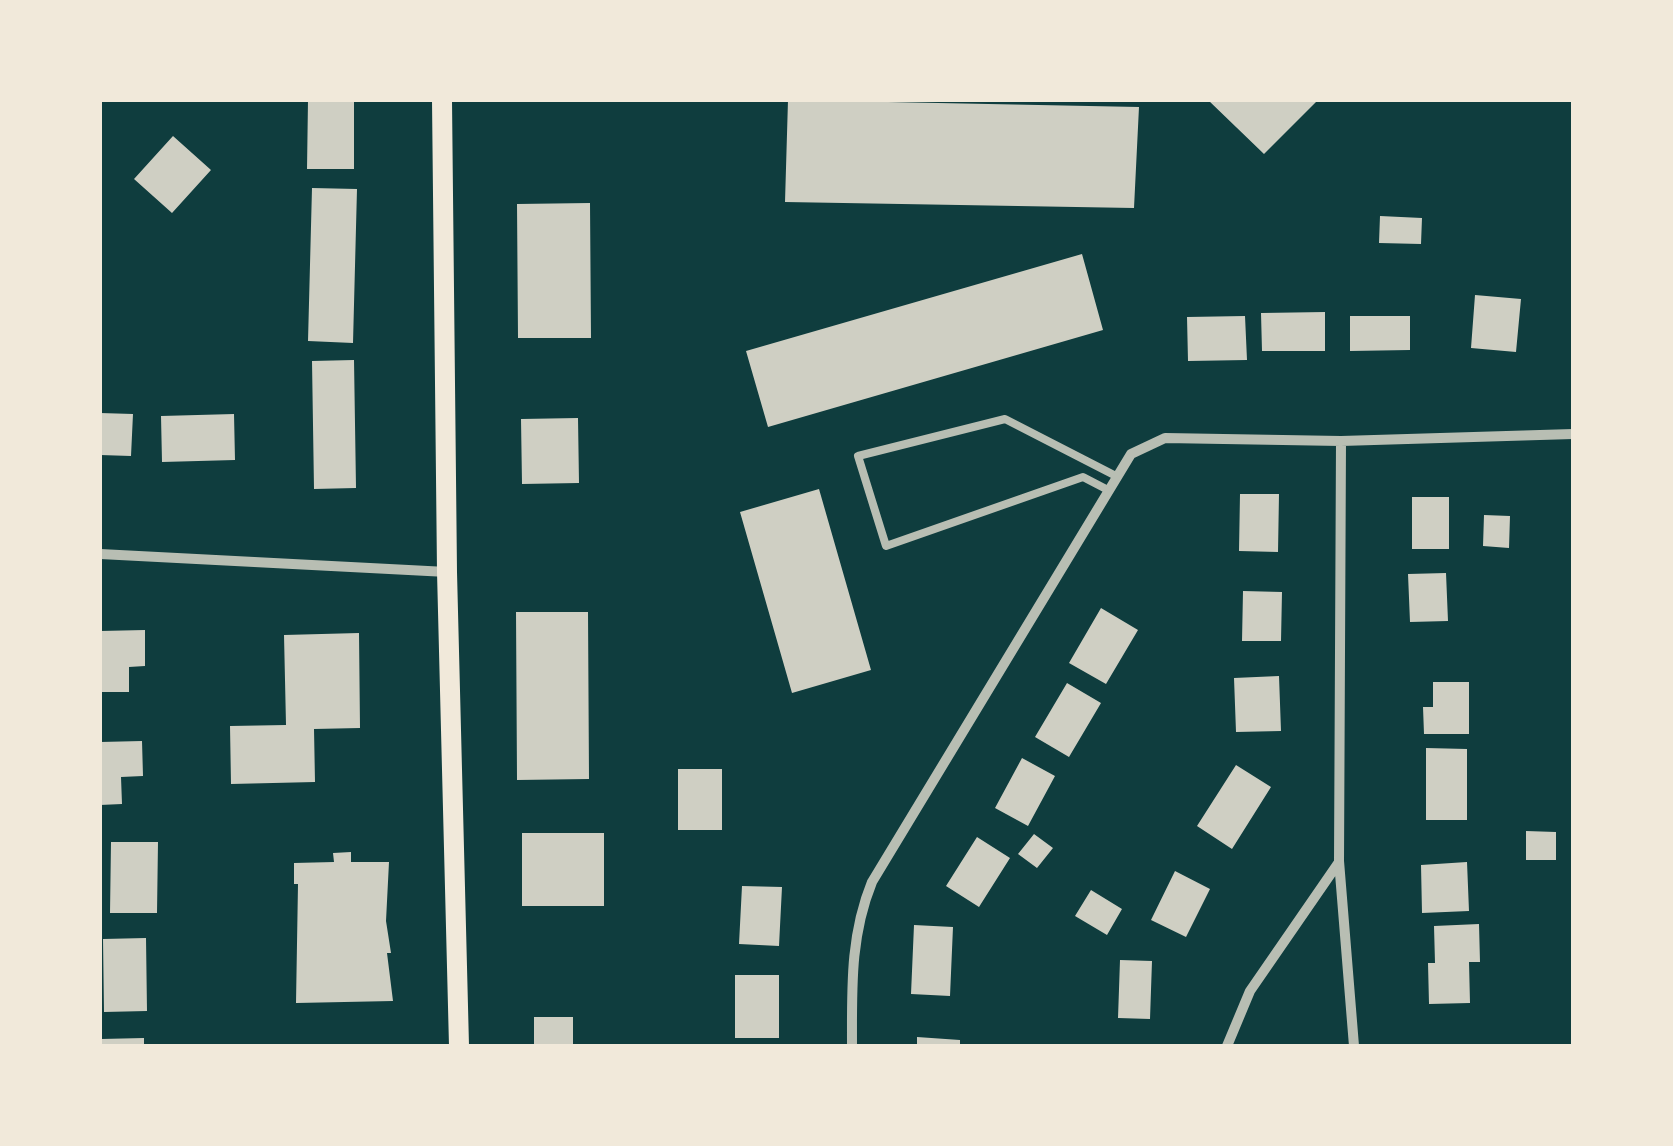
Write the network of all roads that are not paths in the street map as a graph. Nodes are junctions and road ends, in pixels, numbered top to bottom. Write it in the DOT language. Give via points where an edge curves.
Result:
graph roads {
  1 [pos="442,100"];
  2 [pos="1573,434"];
  3 [pos="1341,441"];
  4 [pos="1116,476"];
  5 [pos="1108,490"];
  6 [pos="100,554"];
  7 [pos="447,572"];
  8 [pos="1340,861"];
  9 [pos="460,1046"];
  10 [pos="852,1046"];
  11 [pos="1227,1046"];
  12 [pos="1354,1046"];
  1 -- 7 [label="main road"];
  2 -- 3 [label="street"];
  3 -- 4 [label="street" via="1164,438 1130,454"];
  3 -- 8 [label="street"];
  4 -- 5 [label="street"];
  4 -- 5 [label="lane" via="1005,419 858,456 886,546 1083,476"];
  5 -- 10 [label="street" via="872,882 852,951"];
  6 -- 7 [label="street"];
  7 -- 9 [label="main road"];
  8 -- 11 [label="street" via="1250,991"];
  8 -- 12 [label="street"];
}
